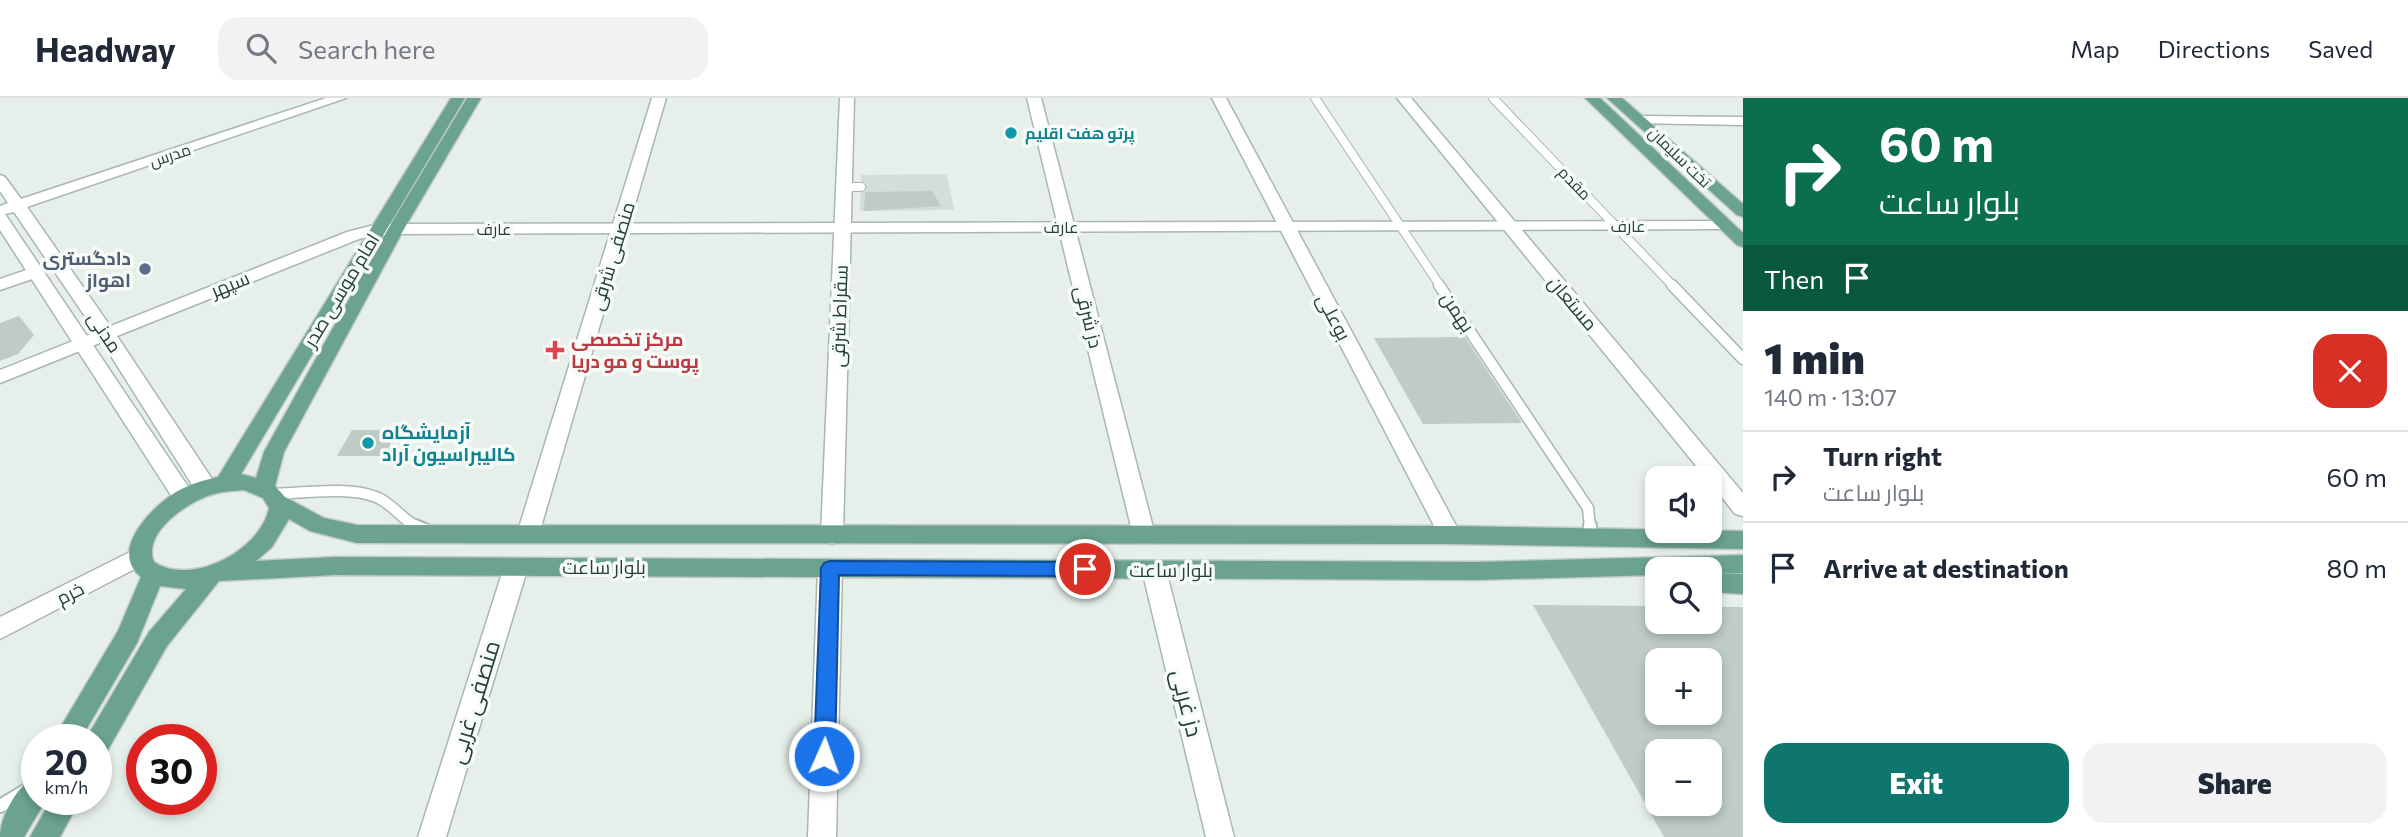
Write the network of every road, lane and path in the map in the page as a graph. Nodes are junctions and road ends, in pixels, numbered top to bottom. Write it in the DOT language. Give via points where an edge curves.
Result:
graph roads {
  1 [pos="340,98"];
  2 [pos="458,98"];
  3 [pos="474,98"];
  4 [pos="659,98"];
  5 [pos="847,98"];
  6 [pos="1034,98"];
  7 [pos="1219,98"];
  8 [pos="1315,98"];
  9 [pos="1404,98"];
  10 [pos="1493,98"];
  11 [pos="1592,98"];
  12 [pos="1617,99"];
  13 [pos="1640,120"];
  14 [pos="1743,121"];
  15 [pos="0,180"];
  16 [pos="9,208"];
  17 [pos="1743,212"];
  18 [pos="0,218"];
  19 [pos="1401,226"];
  20 [pos="1510,226"];
  21 [pos="1615,226"];
  22 [pos="1726,226"];
  23 [pos="1066,227"];
  24 [pos="1287,227"];
  25 [pos="620,228"];
  26 [pos="842,228"];
  27 [pos="387,229"];
  28 [pos="1743,242"];
  29 [pos="36,272"];
  30 [pos="0,285"];
  31 [pos="107,334"];
  32 [pos="83,344"];
  33 [pos="1743,359"];
  34 [pos="0,377"];
  35 [pos="215,485"];
  36 [pos="272,494"];
  37 [pos="184,497"];
  38 [pos="1743,508"];
  39 [pos="1743,525"];
  40 [pos="1722,526"];
  41 [pos="1645,529"];
  42 [pos="1590,531"];
  43 [pos="434,534"];
  44 [pos="528,534"];
  45 [pos="832,535"];
  46 [pos="1144,535"];
  47 [pos="1450,535"];
  48 [pos="1743,540"];
  49 [pos="1743,564"];
  50 [pos="146,565"];
  51 [pos="516,567"];
  52 [pos="830,568"];
  53 [pos="1154,570"];
  54 [pos="1476,571"];
  55 [pos="215,574"];
  56 [pos="1645,579"];
  57 [pos="1722,583"];
  58 [pos="1743,583"];
  59 [pos="0,629"];
  60 [pos="76,724"];
  61 [pos="109,724"];
  62 [pos="21,795"];
  63 [pos="0,806"];
  64 [pos="21,814"];
  65 [pos="57,815"];
  66 [pos="8,837"];
  67 [pos="44,837"];
  68 [pos="432,837"];
  69 [pos="822,837"];
  70 [pos="1220,837"];
  1 -- 16 [label="street, مدرس"];
  2 -- 27 [label="main road, امام موسی صدر"];
  3 -- 27 [label="main road, امام موسی صدر"];
  4 -- 25 [label="street, منصفی شرقی"];
  5 -- 26 [label="street, سقراط شرقی" via="852,187"];
  6 -- 23 [label="street, دز شرقی"];
  7 -- 24 [label="street, بوعلی"];
  8 -- 19 [label="lane, بهمن"];
  9 -- 20 [label="street, مستعان"];
  10 -- 21 [label="lane, مقدم"];
  11 -- 22 [label="main road, تخت سلیمان"];
  12 -- 13 [label="main road, تخت سلیمان"];
  13 -- 14 [label="street"];
  13 -- 17 [label="main road, تخت سلیمان"];
  15 -- 16 [label="street, مدنی"];
  16 -- 31 [label="street, مدنی"];
  18 -- 29 [label="street, مدنی"];
  19 -- 20 [label="street, عارف"];
  19 -- 24 [label="street, عارف"];
  19 -- 42 [label="lane, بهمن" via="1588,508"];
  20 -- 21 [label="street, عارف"];
  20 -- 38 [label="street, مستعان"];
  21 -- 22 [label="street, عارف"];
  21 -- 33 [label="lane, مقدم"];
  22 -- 28 [label="main road, تخت سلیمان"];
  23 -- 24 [label="street, عارف"];
  23 -- 26 [label="street, عارف"];
  23 -- 46 [label="street, دز شرقی"];
  24 -- 47 [label="street, بوعلی"];
  25 -- 26 [label="street, عارف"];
  25 -- 27 [label="street, عارف"];
  25 -- 44 [label="street, منصفی شرقی"];
  26 -- 45 [label="street, سقراط شرقی"];
  27 -- 31 [label="street, سپهر" via="353,234"];
  27 -- 35 [label="main road, امام موسی صدر"];
  27 -- 36 [label="main road, امام موسی صدر" via="274,452"];
  29 -- 30 [label="street"];
  29 -- 32 [label="street, مدنی"];
  31 -- 32 [label="street, سپهر"];
  31 -- 35 [label="street, مدنی"];
  32 -- 34 [label="street, سپهر"];
  32 -- 37 [label="street, مدنی"];
  35 -- 36 [label="main road" via="246,482"];
  35 -- 37 [label="main road"];
  36 -- 43 [label="main road, بلوار ساعت" via="318,525 357,534"];
  36 -- 43 [label="lane" via="359,492 376,497 407,523"];
  36 -- 55 [label="main road" via="279,516 273,532 242,561"];
  37 -- 50 [label="main road" via="150,525 141,541"];
  39 -- 40 [label="main road"];
  41 -- 42 [label="main road"];
  42 -- 47 [label="main road"];
  43 -- 44 [label="main road, بلوار ساعت"];
  44 -- 45 [label="main road, بلوار ساعت"];
  45 -- 46 [label="main road, بلوار ساعت"];
  46 -- 47 [label="main road, بلوار ساعت"];
  47 -- 48 [label="main road, بلوار ساعت"];
  49 -- 54 [label="main road, بلوار ساعت"];
  50 -- 55 [label="main road" via="183,581"];
  50 -- 59 [label="street, خرم"];
  50 -- 60 [label="main road" via="128,636"];
  51 -- 52 [label="main road, بلوار ساعت"];
  51 -- 55 [label="main road, بلوار ساعت" via="335,566"];
  51 -- 68 [label="street, منصفی غربی"];
  52 -- 53 [label="main road, بلوار ساعت"];
  52 -- 69 [label="street"];
  53 -- 54 [label="main road, بلوار ساعت"];
  53 -- 70 [label="street, دز غربی"];
  54 -- 56 [label="main road"];
  55 -- 61 [label="main road" via="158,639"];
  57 -- 58 [label="main road"];
  62 -- 63 [label="lane"];
  64 -- 66 [label="main road"];
  65 -- 67 [label="main road"];
}
